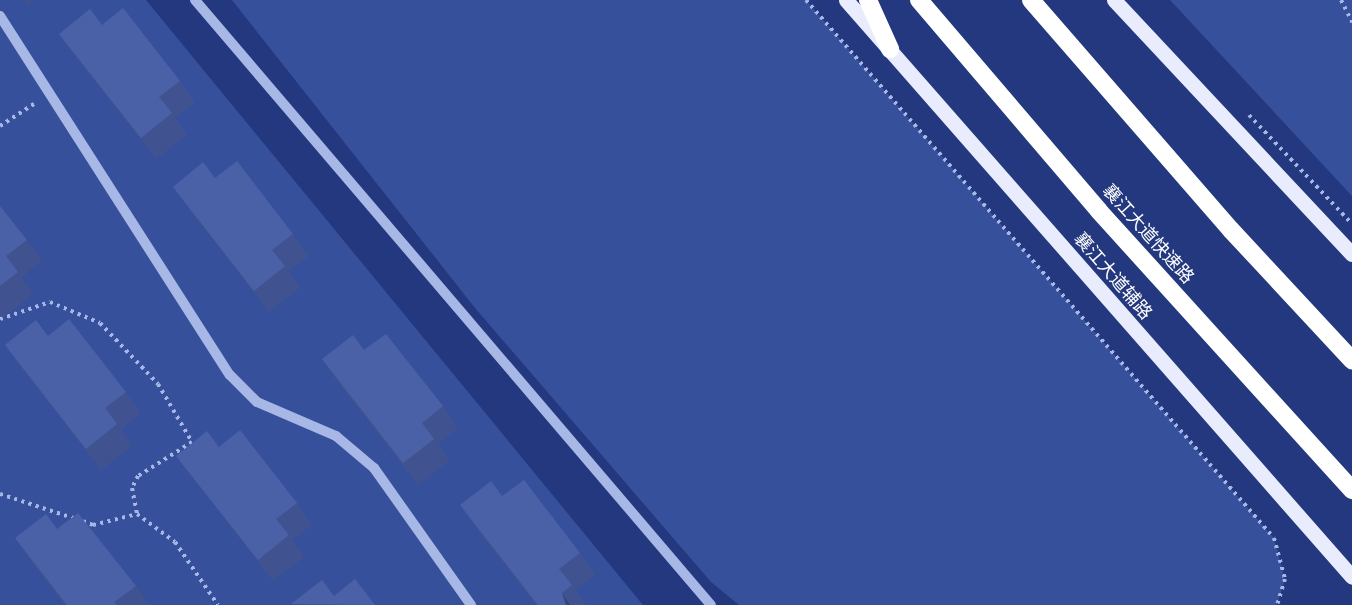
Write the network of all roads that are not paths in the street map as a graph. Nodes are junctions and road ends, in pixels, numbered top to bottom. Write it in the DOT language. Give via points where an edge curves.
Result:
graph roads {
  1 [pos="195,0"];
  2 [pos="846,0"];
  3 [pos="868,0"];
  4 [pos="919,0"];
  5 [pos="1031,0"];
  6 [pos="1114,0"];
  7 [pos="0,16"];
  8 [pos="890,49"];
  9 [pos="1352,254"];
  10 [pos="1352,360"];
  11 [pos="1352,490"];
  12 [pos="1352,577"];
  13 [pos="471,605"];
  14 [pos="711,605"];
  1 -- 14 [label="street"];
  2 -- 8 [label="main road, 襄江大道辅路"];
  3 -- 8 [label="highway"];
  4 -- 11 [label="highway, 襄江大道快速路" via="1165,284"];
  5 -- 10 [label="highway" via="1231,230"];
  6 -- 9 [label="main road"];
  7 -- 13 [label="street" via="231,375 257,402 336,436 374,468"];
  8 -- 12 [label="main road, 襄江大道辅路"];
}
